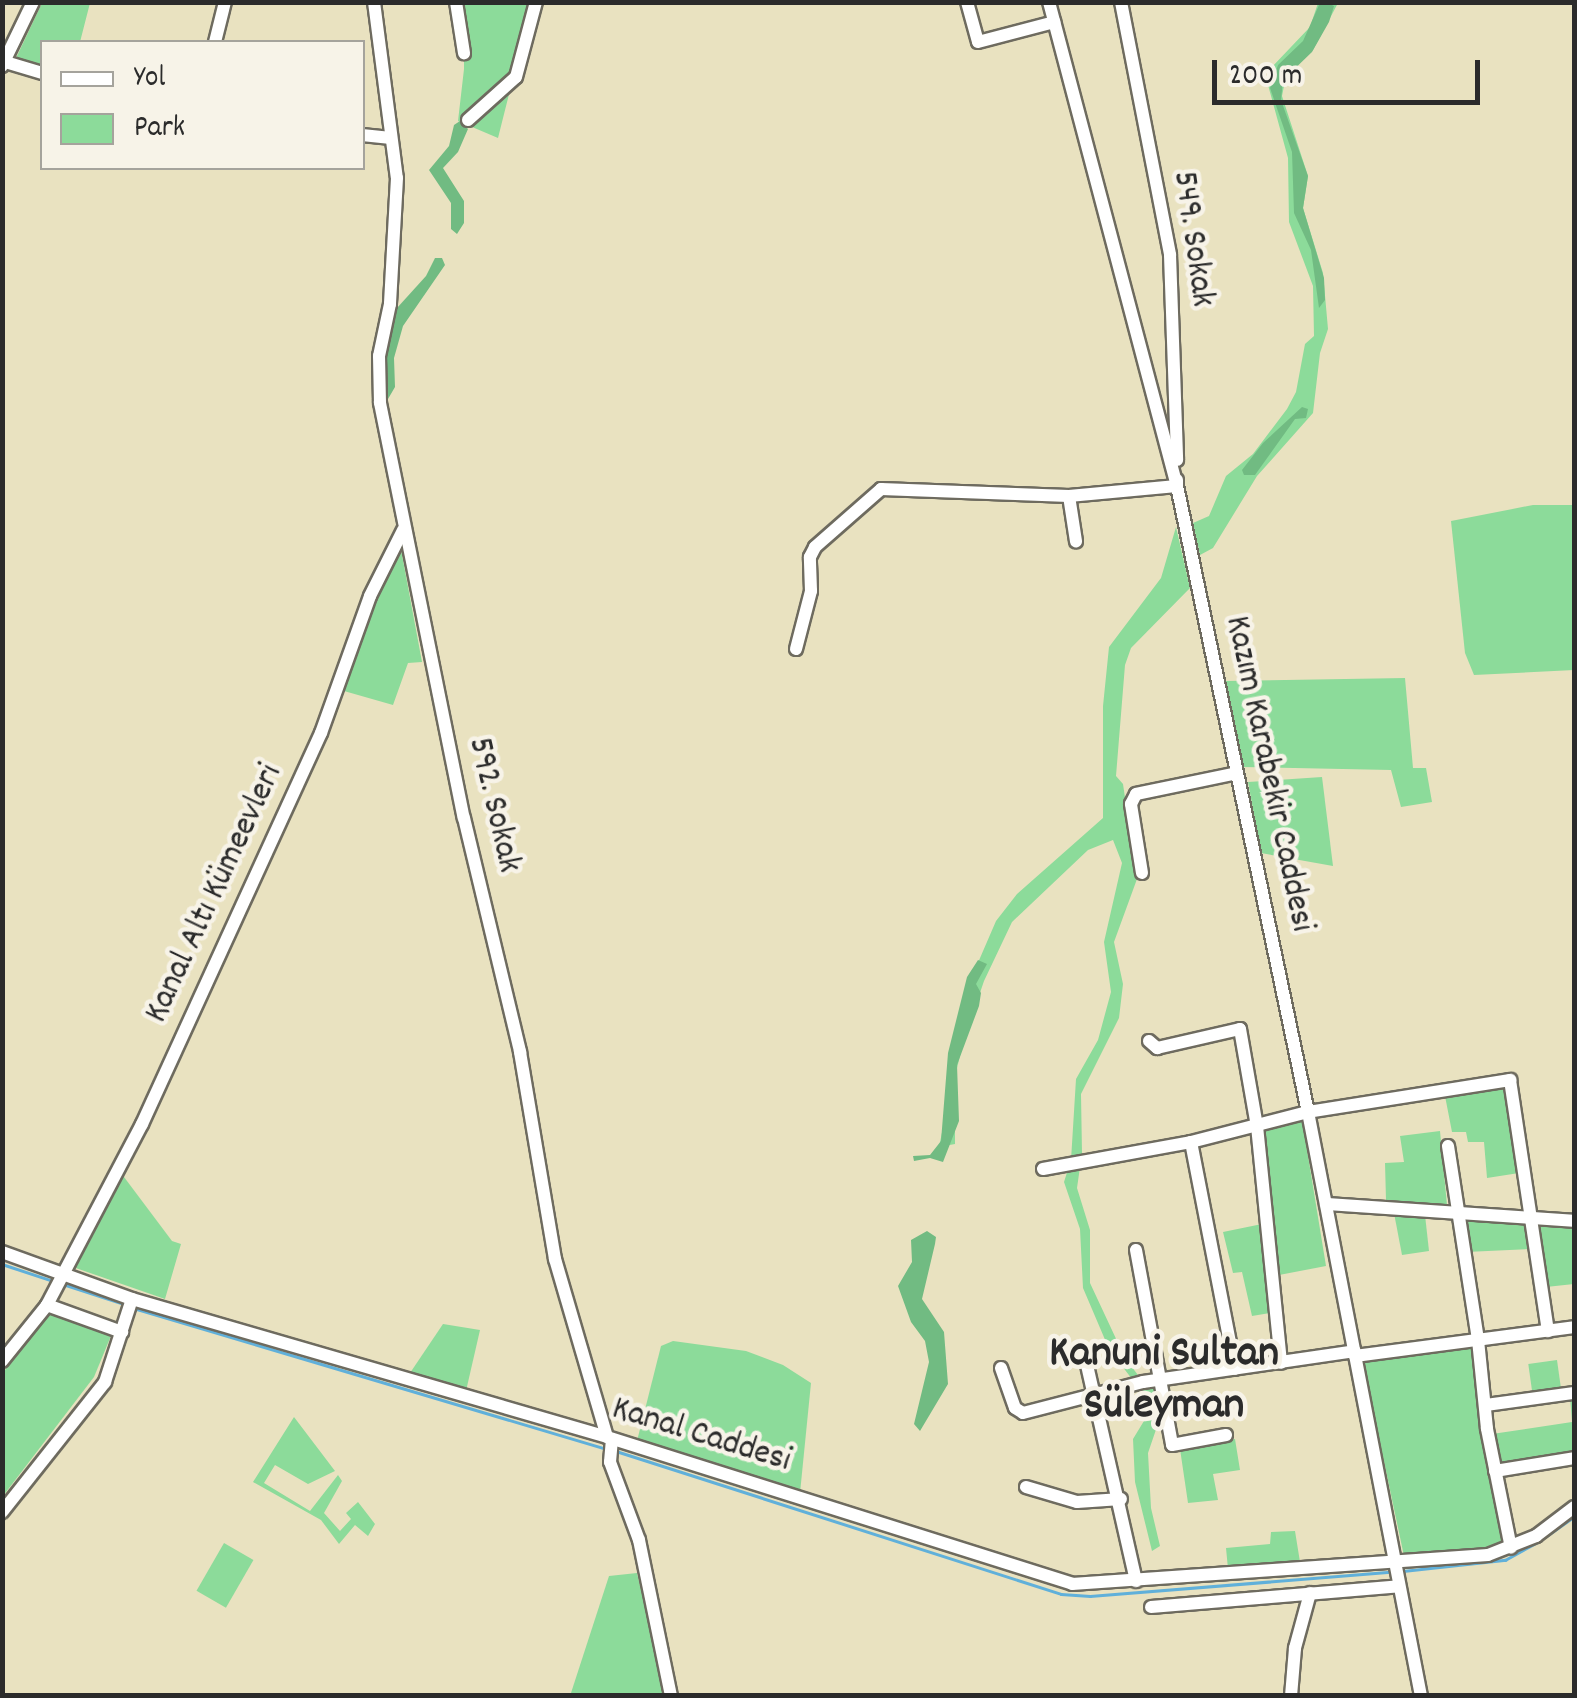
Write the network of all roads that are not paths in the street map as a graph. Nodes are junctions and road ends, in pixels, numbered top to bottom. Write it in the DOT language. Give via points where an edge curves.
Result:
graph roads {
  1 [pos="33,2"];
  2 [pos="226,2"];
  3 [pos="374,2"];
  4 [pos="456,2"];
  5 [pos="536,2"];
  6 [pos="967,2"];
  7 [pos="1050,2"];
  8 [pos="1122,2"];
  9 [pos="1054,22"];
  10 [pos="216,40"];
  11 [pos="464,52"];
  12 [pos="3,63"];
  13 [pos="40,72"];
  14 [pos="468,120"];
  15 [pos="365,135"];
  16 [pos="391,138"];
  17 [pos="1177,486"];
  18 [pos="1069,496"];
  19 [pos="403,530"];
  20 [pos="1076,540"];
  21 [pos="796,648"];
  22 [pos="1237,773"];
  23 [pos="1142,873"];
  24 [pos="1149,1041"];
  25 [pos="1308,1112"];
  26 [pos="1257,1126"];
  27 [pos="1191,1142"];
  28 [pos="1448,1146"];
  29 [pos="1042,1169"];
  30 [pos="1326,1204"];
  31 [pos="1456,1211"];
  32 [pos="1530,1216"];
  33 [pos="1574,1220"];
  34 [pos="1136,1250"];
  35 [pos="2,1252"];
  36 [pos="61,1274"];
  37 [pos="132,1299"];
  38 [pos="47,1305"];
  39 [pos="1574,1327"];
  40 [pos="122,1330"];
  41 [pos="1548,1330"];
  42 [pos="1478,1340"];
  43 [pos="1084,1352"];
  44 [pos="1355,1354"];
  45 [pos="2,1361"];
  46 [pos="1281,1363"];
  47 [pos="1001,1368"];
  48 [pos="1235,1369"];
  49 [pos="1160,1382"];
  50 [pos="1574,1393"];
  51 [pos="1095,1397"];
  52 [pos="1486,1405"];
  53 [pos="1226,1435"];
  54 [pos="610,1444"];
  55 [pos="1574,1458"];
  56 [pos="1496,1471"];
  57 [pos="1026,1487"];
  58 [pos="1121,1499"];
  59 [pos="1574,1507"];
  60 [pos="2,1512"];
  61 [pos="1512,1548"];
  62 [pos="1396,1564"];
  63 [pos="1136,1582"];
  64 [pos="1399,1584"];
  65 [pos="1310,1593"];
  66 [pos="1151,1607"];
  67 [pos="671,1696"];
  68 [pos="1291,1696"];
  69 [pos="1421,1696"];
  1 -- 12 [label="street"];
  2 -- 10 [label="street"];
  3 -- 16 [label="street, 592. Sokak"];
  4 -- 11 [label="street"];
  5 -- 14 [label="street" via="516,76"];
  6 -- 9 [label="street" via="978,42"];
  7 -- 9 [label="street, Kazım Karabekir Caddesi"];
  8 -- 17 [label="street, 549. Sokak" via="1170,255"];
  9 -- 17 [label="street, Kazım Karabekir Caddesi"];
  12 -- 13 [label="street"];
  15 -- 16 [label="street"];
  16 -- 19 [label="street, 592. Sokak" via="396,239 379,387"];
  17 -- 18 [label="street"];
  17 -- 22 [label="street, Kazım Karabekir Caddesi"];
  18 -- 20 [label="street"];
  18 -- 21 [label="street" via="888,486 874,492 815,547"];
  19 -- 36 [label="street, Kanal Altı Kümeevleri" via="266,857 142,1124"];
  19 -- 54 [label="street, 592. Sokak" via="520,1052 554,1258"];
  22 -- 23 [label="street" via="1136,794 1130,804"];
  22 -- 25 [label="street, Kazım Karabekir Caddesi"];
  24 -- 26 [label="street" via="1156,1048 1240,1029"];
  25 -- 26 [label="street"];
  25 -- 30 [label="street, Kazım Karabekir Caddesi"];
  25 -- 32 [label="street" via="1510,1080"];
  26 -- 27 [label="street"];
  26 -- 46 [label="street"];
  27 -- 29 [label="street"];
  27 -- 48 [label="street"];
  28 -- 31 [label="street"];
  30 -- 31 [label="street"];
  30 -- 44 [label="street, Kazım Karabekir Caddesi"];
  31 -- 32 [label="street"];
  31 -- 42 [label="street"];
  32 -- 33 [label="street"];
  32 -- 41 [label="street"];
  34 -- 49 [label="street"];
  35 -- 36 [label="street, Kanal Caddesi"];
  36 -- 37 [label="street, Kanal Caddesi"];
  36 -- 38 [label="street, Kanal Altı Kümeevleri"];
  37 -- 40 [label="street"];
  37 -- 54 [label="street, Kanal Caddesi"];
  38 -- 40 [label="street"];
  38 -- 45 [label="street, Kanal Altı Kümeevleri"];
  39 -- 41 [label="street"];
  40 -- 60 [label="street" via="98,1392"];
  41 -- 42 [label="street"];
  42 -- 44 [label="street"];
  42 -- 52 [label="street"];
  43 -- 51 [label="street"];
  44 -- 46 [label="street"];
  44 -- 62 [label="street, Kazım Karabekir Caddesi"];
  46 -- 48 [label="street"];
  47 -- 51 [label="street" via="1020,1412"];
  48 -- 49 [label="street"];
  49 -- 51 [label="street"];
  49 -- 53 [label="street" via="1172,1445"];
  50 -- 52 [label="street"];
  51 -- 58 [label="street"];
  52 -- 56 [label="street"];
  54 -- 63 [label="street, Kanal Caddesi" via="1054,1580"];
  54 -- 67 [label="street, 592. Sokak"];
  55 -- 56 [label="street"];
  56 -- 61 [label="street"];
  57 -- 58 [label="street" via="1077,1502"];
  58 -- 63 [label="street"];
  59 -- 61 [label="street"];
  61 -- 62 [label="street, Kanal Caddesi"];
  62 -- 63 [label="street, Kanal Caddesi"];
  62 -- 64 [label="street, Kazım Karabekir Caddesi"];
  64 -- 65 [label="street"];
  64 -- 69 [label="street"];
  65 -- 66 [label="street"];
  65 -- 68 [label="street"];
}
